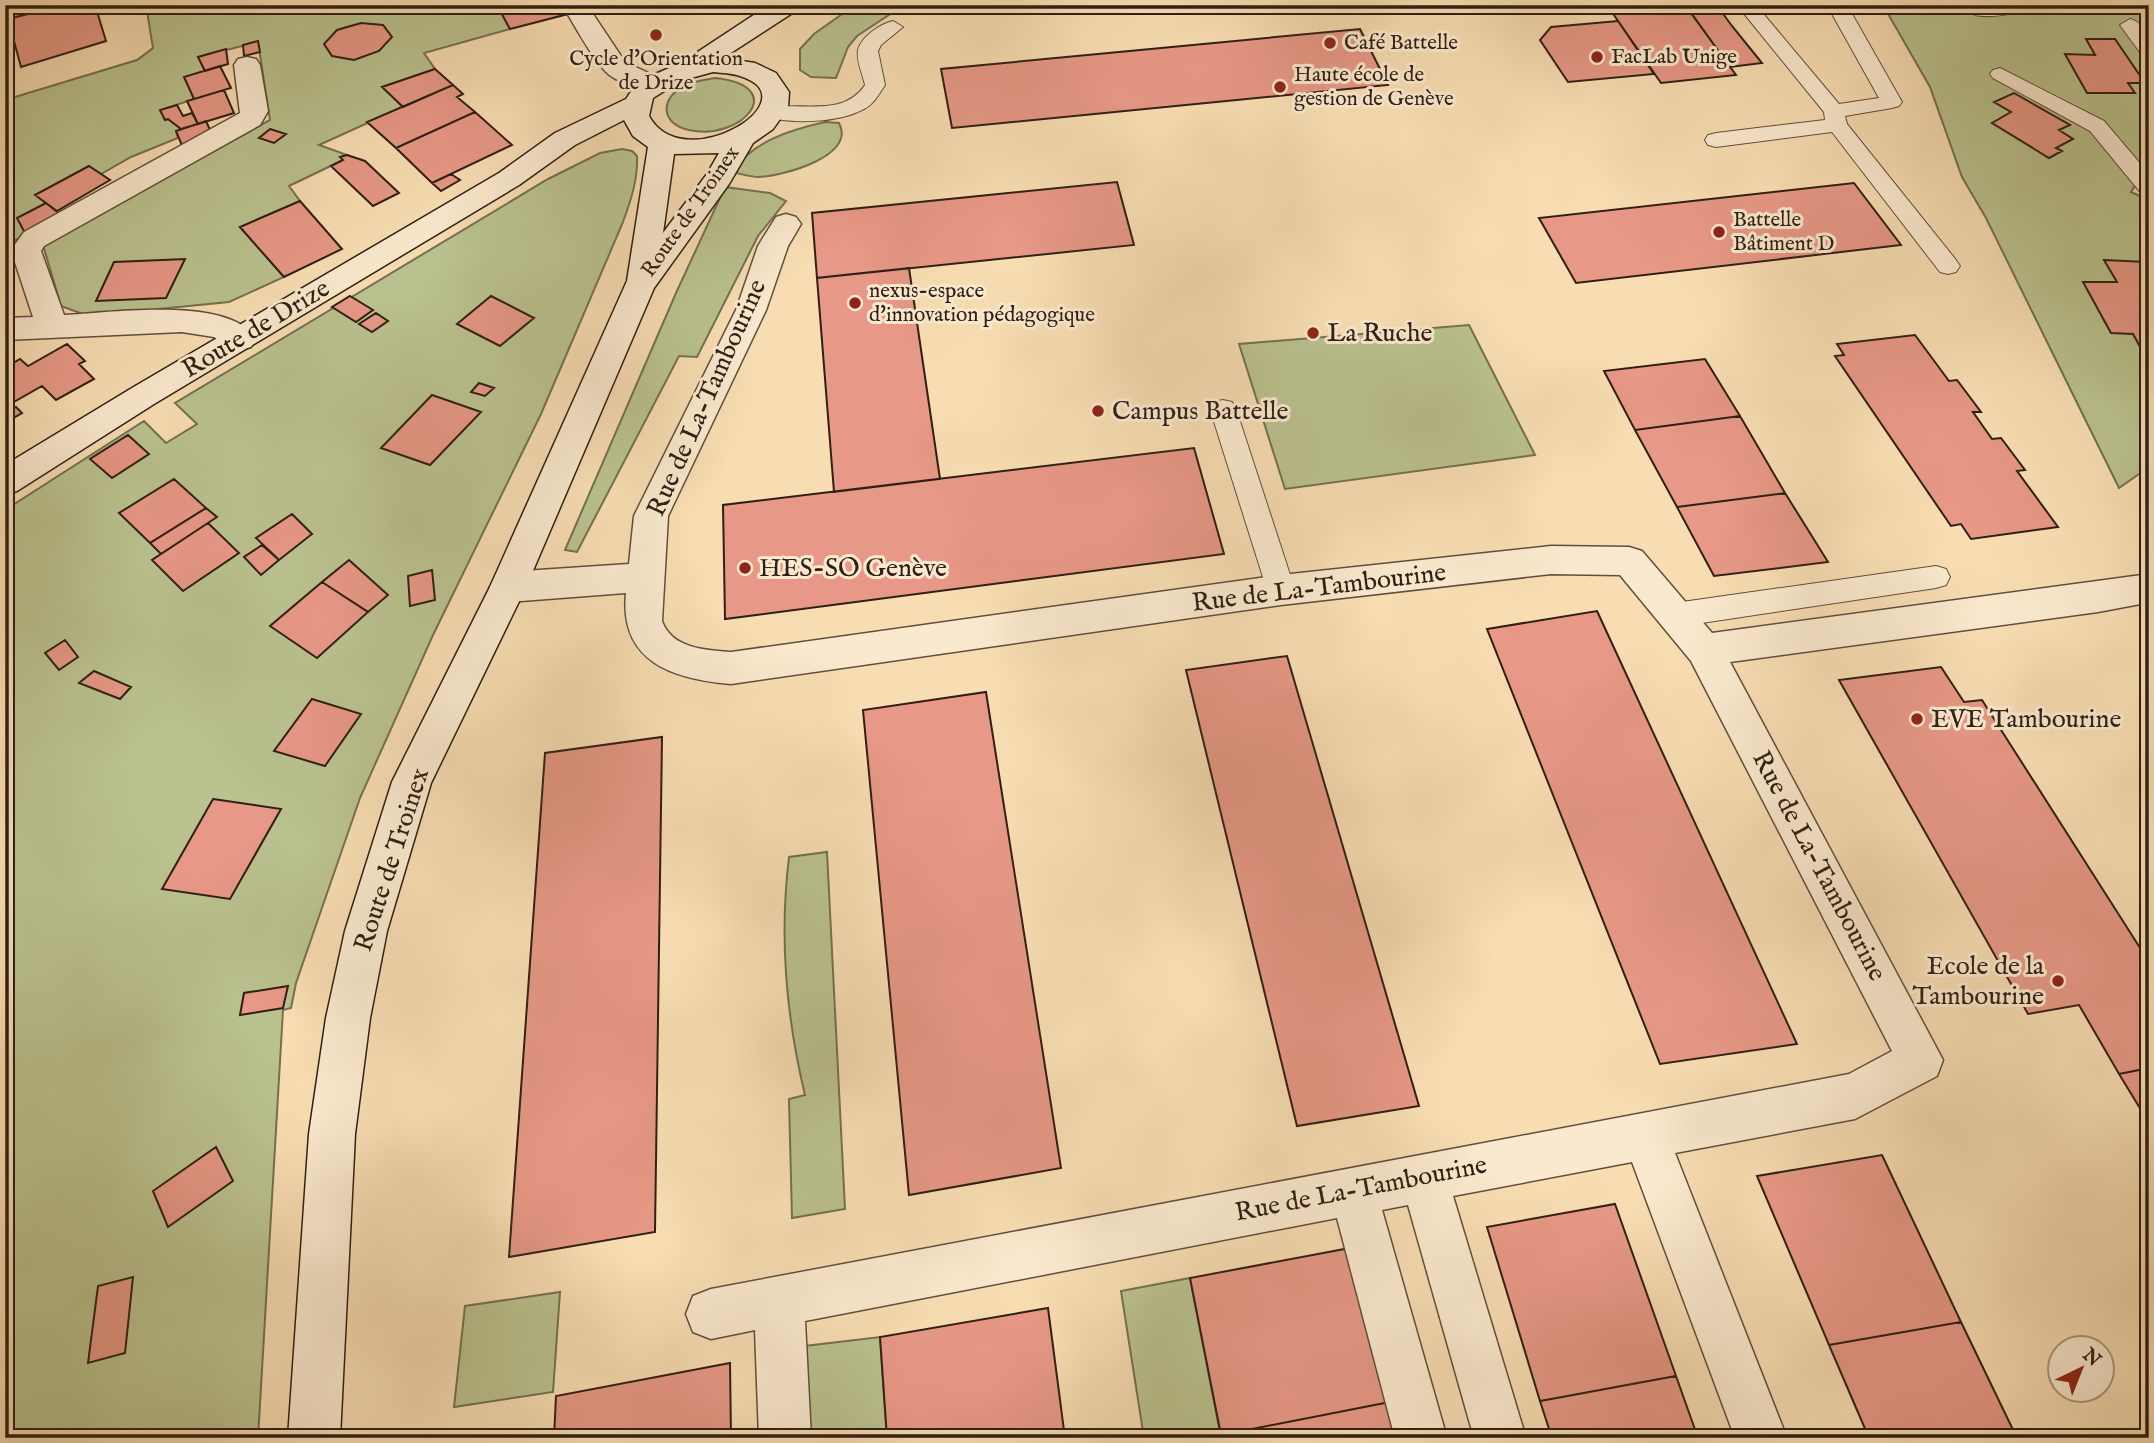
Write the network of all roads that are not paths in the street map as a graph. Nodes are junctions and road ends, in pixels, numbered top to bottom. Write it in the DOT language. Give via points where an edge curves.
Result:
graph roads {
  1 [pos="574,5"];
  2 [pos="788,5"];
  3 [pos="806,5"];
  4 [pos="1746,5"];
  5 [pos="1837,5"];
  6 [pos="2020,5"];
  7 [pos="1982,11"];
  8 [pos="2130,25"];
  9 [pos="893,27"];
  10 [pos="2149,51"];
  11 [pos="247,65"];
  12 [pos="692,67"];
  13 [pos="2000,74"];
  14 [pos="766,78"];
  15 [pos="774,113"];
  16 [pos="648,114"];
  17 [pos="1836,118"];
  18 [pos="741,139"];
  19 [pos="1716,140"];
  20 [pos="2149,188"];
  21 [pos="786,224"];
  22 [pos="1948,266"];
  23 [pos="640,285"];
  24 [pos="52,326"];
  25 [pos="5,329"];
  26 [pos="240,339"];
  27 [pos="1223,409"];
  28 [pos="5,482"];
  29 [pos="645,577"];
  30 [pos="1936,577"];
  31 [pos="508,587"];
  32 [pos="2146,588"];
  33 [pos="1281,590"];
  34 [pos="1675,615"];
  35 [pos="1704,650"];
  36 [pos="1645,1136"];
  37 [pos="1424,1178"];
  38 [pos="1353,1190"];
  39 [pos="779,1300"];
  40 [pos="711,1314"];
  41 [pos="314,1438"];
  42 [pos="785,1438"];
  43 [pos="1421,1438"];
  44 [pos="1500,1438"];
  45 [pos="1761,1438"];
  1 -- 16 [label="street"];
  2 -- 12 [label="street, Route de Drize"];
  3 -- 14 [label="street" via="772,46"];
  4 -- 17 [label="lane"];
  5 -- 17 [label="lane" via="1892,102"];
  6 -- 7 [label="lane"];
  8 -- 10 [label="lane"];
  9 -- 15 [label="lane" via="867,50 875,85 867,97 822,114"];
  11 -- 24 [label="street" via="255,111 250,119 34,239 26,250"];
  12 -- 14 [label="street, Route de Drize" via="733,65"];
  12 -- 16 [label="street, Route de Drize" via="670,74"];
  13 -- 20 [label="lane" via="2097,126"];
  14 -- 15 [label="street" via="777,100"];
  15 -- 18 [label="street, Route de Drize"];
  16 -- 18 [label="street, Route de Drize" via="701,148"];
  16 -- 23 [label="street, Route de Troinex"];
  16 -- 26 [label="street, Route de Drize" via="509,179"];
  17 -- 19 [label="lane"];
  17 -- 22 [label="lane"];
  18 -- 23 [label="street, Route de Troinex" via="719,178"];
  21 -- 29 [label="street, Rue de La-Tambourine" via="773,246 751,310 651,516"];
  23 -- 31 [label="street, Route de Troinex"];
  24 -- 25 [label="street"];
  24 -- 26 [label="street" via="182,321 222,327"];
  26 -- 28 [label="street, Route de Drize"];
  27 -- 33 [label="lane"];
  29 -- 31 [label="street"];
  29 -- 33 [label="street, Rue de La-Tambourine" via="643,619 657,646 690,662 731,668"];
  30 -- 34 [label="lane"];
  31 -- 41 [label="street, Route de Troinex" via="412,782 366,930 332,1134"];
  32 -- 35 [label="street"];
  33 -- 34 [label="street, Rue de La-Tambourine" via="1550,560 1629,561"];
  34 -- 35 [label="street, Rue de La-Tambourine"];
  35 -- 36 [label="street, Rue de La-Tambourine" via="1922,1060 1855,1096"];
  36 -- 37 [label="street, Rue de La-Tambourine"];
  36 -- 45 [label="street"];
  37 -- 38 [label="street, Rue de La-Tambourine"];
  37 -- 44 [label="street"];
  38 -- 39 [label="street, Rue de La-Tambourine"];
  38 -- 43 [label="street"];
  39 -- 40 [label="street, Rue de La-Tambourine"];
  39 -- 42 [label="street"];
}
